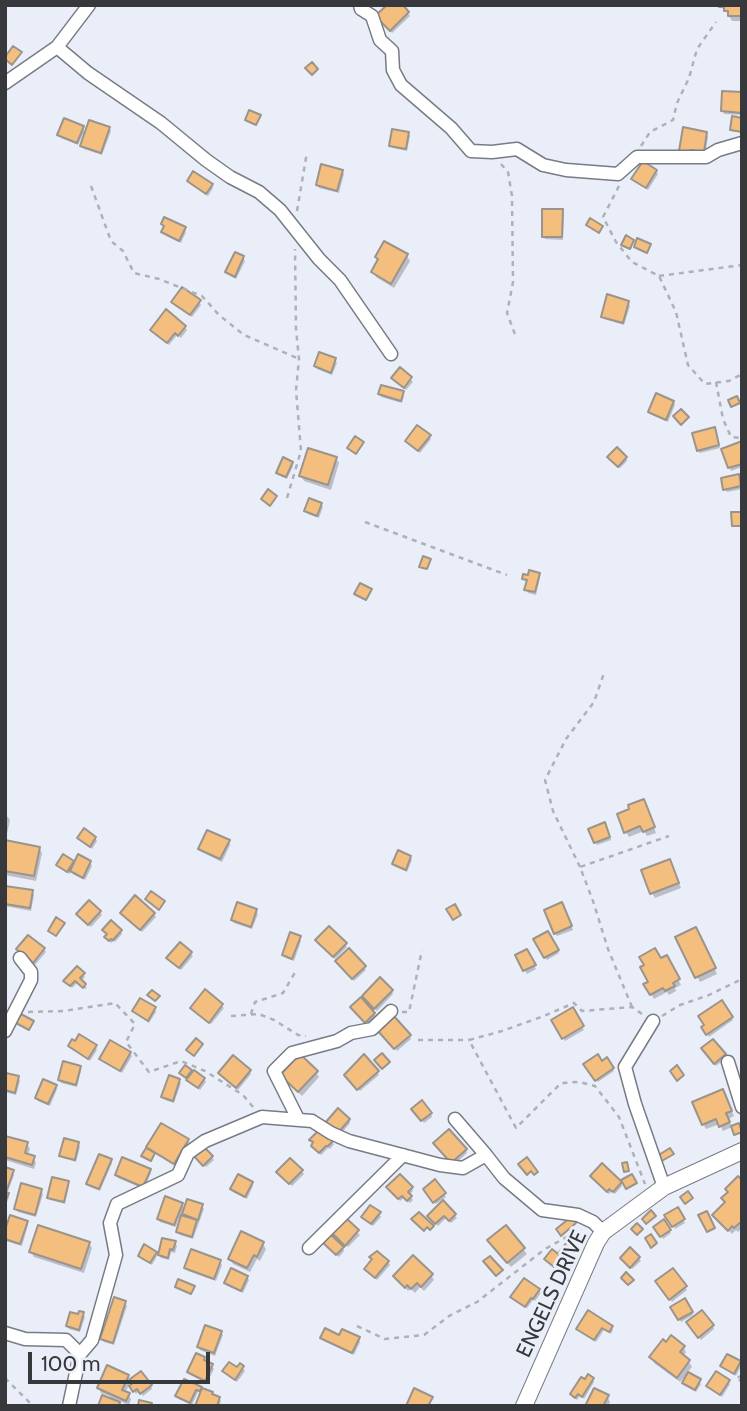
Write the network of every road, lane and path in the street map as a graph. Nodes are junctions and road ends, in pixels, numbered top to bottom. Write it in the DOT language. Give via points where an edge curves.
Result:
graph roads {
  1 [pos="89,5"];
  2 [pos="360,5"];
  3 [pos="716,22"];
  4 [pos="57,47"];
  5 [pos="5,83"];
  6 [pos="742,144"];
  7 [pos="307,152"];
  8 [pos="492,152"];
  9 [pos="637,157"];
  10 [pos="618,174"];
  11 [pos="91,186"];
  12 [pos="294,228"];
  13 [pos="742,265"];
  14 [pos="659,276"];
  15 [pos="516,337"];
  16 [pos="391,354"];
  17 [pos="299,359"];
  18 [pos="742,374"];
  19 [pos="716,382"];
  20 [pos="742,438"];
  21 [pos="287,498"];
  22 [pos="365,522"];
  23 [pos="507,575"];
  24 [pos="604,673"];
  25 [pos="669,836"];
  26 [pos="580,867"];
  27 [pos="422,950"];
  28 [pos="20,958"];
  29 [pos="297,969"];
  30 [pos="742,979"];
  31 [pos="632,1007"];
  32 [pos="391,1011"];
  33 [pos="251,1014"];
  34 [pos="13,1015"];
  35 [pos="231,1016"];
  36 [pos="653,1021"];
  37 [pos="5,1031"];
  38 [pos="311,1037"];
  39 [pos="418,1040"];
  40 [pos="469,1040"];
  41 [pos="727,1062"];
  42 [pos="742,1107"];
  43 [pos="262,1117"];
  44 [pos="298,1119"];
  45 [pos="455,1119"];
  46 [pos="742,1151"];
  47 [pos="403,1155"];
  48 [pos="486,1155"];
  49 [pos="657,1192"];
  50 [pos="598,1227"];
  51 [pos="309,1248"];
  52 [pos="357,1326"];
  53 [pos="5,1333"];
  54 [pos="80,1354"];
  55 [pos="742,1375"];
  56 [pos="5,1378"];
  57 [pos="742,1381"];
  58 [pos="33,1406"];
  59 [pos="69,1406"];
  60 [pos="524,1406"];
  1 -- 4 [label="street"];
  2 -- 8 [label="street" via="372,16 380,40 392,51 393,70 401,85 471,150"];
  3 -- 9 [label="path" via="697,49 673,120 650,132"];
  4 -- 5 [label="street"];
  4 -- 12 [label="street" via="206,160 259,192"];
  6 -- 9 [label="street" via="706,157"];
  7 -- 12 [label="path"];
  8 -- 10 [label="street" via="516,149 566,170"];
  8 -- 15 [label="path" via="508,172 512,196 513,282 507,313"];
  9 -- 10 [label="street"];
  10 -- 14 [label="path" via="619,188 603,217 632,262"];
  11 -- 17 [label="path" via="111,241 123,251 134,273 202,296 244,335"];
  12 -- 16 [label="street" via="340,280"];
  12 -- 17 [label="path"];
  13 -- 14 [label="path"];
  14 -- 19 [label="path" via="676,312 688,365 705,384"];
  17 -- 21 [label="path" via="296,390 301,451"];
  18 -- 19 [label="path"];
  19 -- 20 [label="path" via="731,437"];
  22 -- 23 [label="path"];
  24 -- 26 [label="path" via="594,702 566,739 545,780 553,811"];
  25 -- 26 [label="path"];
  26 -- 31 [label="path"];
  27 -- 32 [label="path" via="409,1012"];
  28 -- 34 [label="street" via="31,972 31,980"];
  29 -- 33 [label="path" via="283,993 255,1002"];
  30 -- 36 [label="path"];
  31 -- 36 [label="path"];
  31 -- 40 [label="path" via="582,1011 574,1003"];
  32 -- 44 [label="street" via="372,1029 292,1053 274,1071"];
  33 -- 35 [label="path"];
  33 -- 38 [label="path"];
  34 -- 37 [label="street"];
  34 -- 43 [label="path" via="115,1003 135,1024 126,1042 149,1072 181,1061 243,1095"];
  36 -- 49 [label="street" via="625,1067"];
  39 -- 40 [label="path"];
  40 -- 49 [label="path" via="516,1128 561,1083 595,1086 618,1117 640,1176"];
  41 -- 42 [label="street"];
  43 -- 44 [label="street"];
  43 -- 54 [label="street" via="205,1141 188,1153 178,1175 117,1204 110,1223 116,1255 92,1340"];
  44 -- 47 [label="street" via="312,1121 349,1141"];
  45 -- 48 [label="street"];
  46 -- 49 [label="street, ENGELS DRIVE"];
  47 -- 48 [label="street" via="463,1168"];
  47 -- 51 [label="street"];
  48 -- 50 [label="street" via="504,1178 542,1210 578,1215"];
  49 -- 50 [label="street, ENGELS DRIVE"];
  50 -- 52 [label="path" via="545,1249 477,1302 424,1335 385,1339"];
  50 -- 60 [label="street, ENGELS DRIVE" via="596,1243"];
  53 -- 54 [label="street" via="25,1339 66,1340"];
  54 -- 59 [label="street"];
  55 -- 57 [label="path" via="736,1379"];
  56 -- 58 [label="path"];
}
